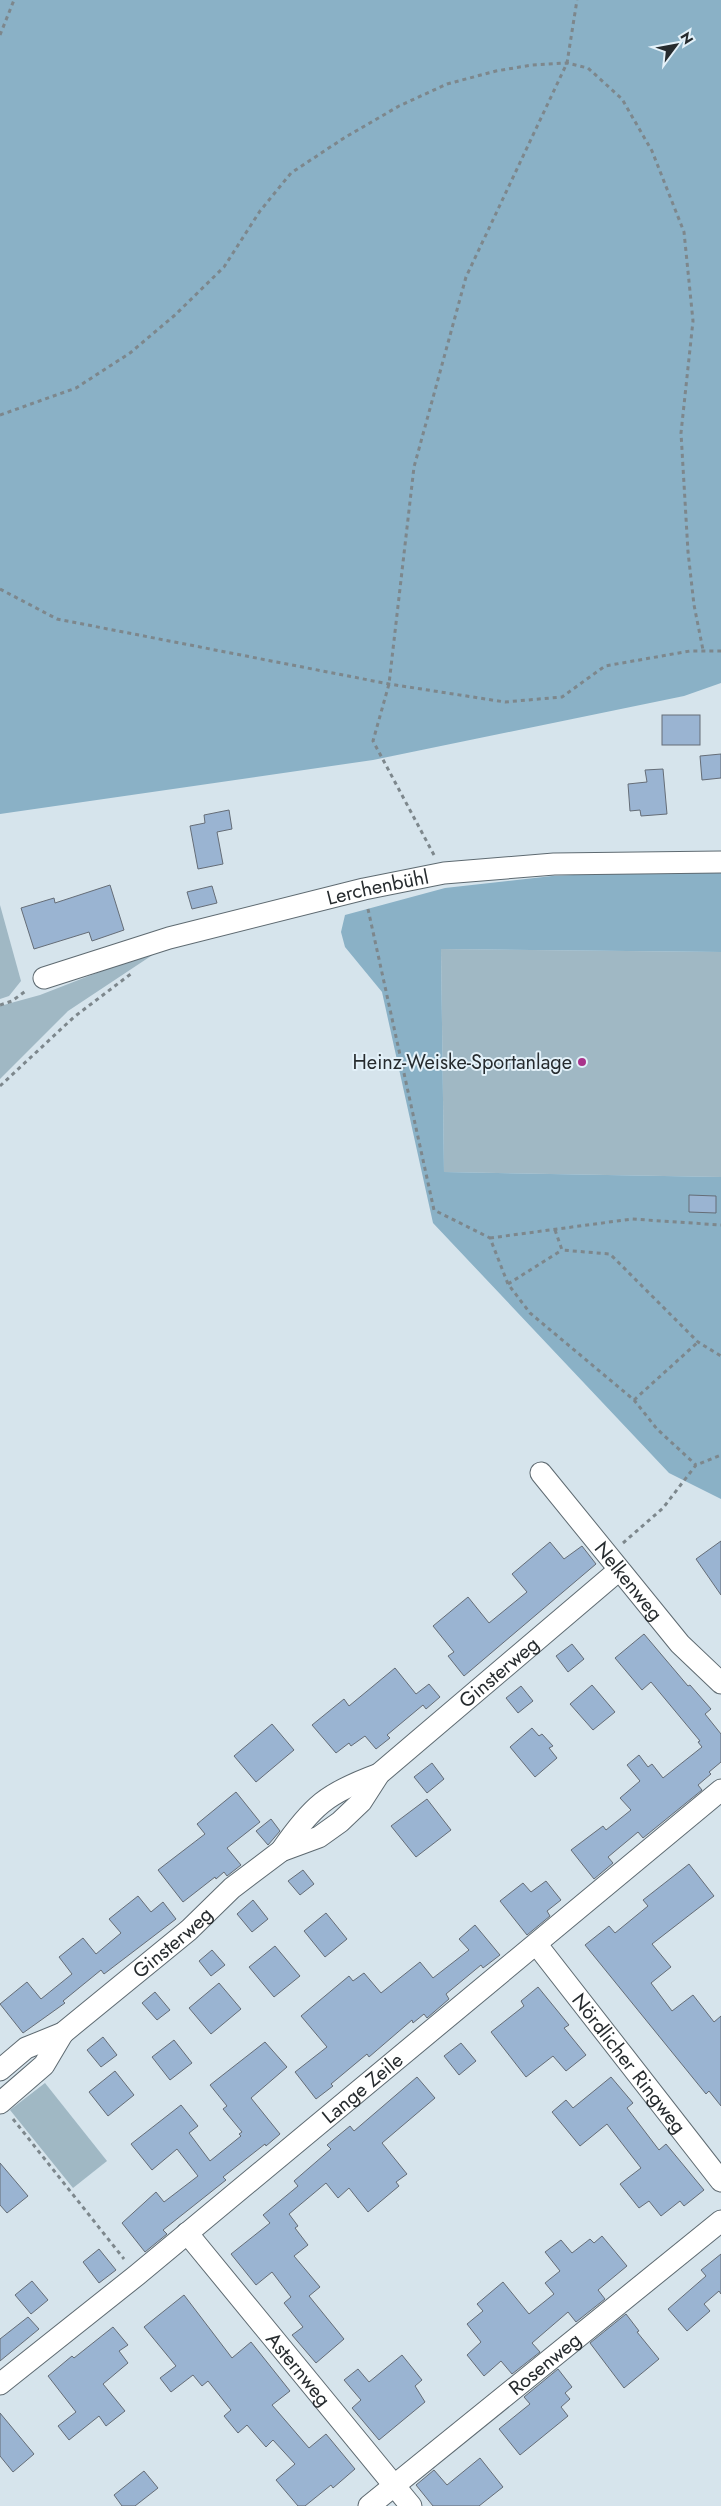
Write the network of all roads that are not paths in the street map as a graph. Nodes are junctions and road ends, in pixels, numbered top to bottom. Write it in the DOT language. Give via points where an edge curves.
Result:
graph roads {
  1 [pos="721,862"];
  2 [pos="44,978"];
  3 [pos="541,1473"];
  4 [pos="613,1563"];
  5 [pos="721,1683"];
  6 [pos="721,1790"];
  7 [pos="537,1945"];
  8 [pos="63,2033"];
  9 [pos="0,2070"];
  10 [pos="0,2103"];
  11 [pos="721,2181"];
  12 [pos="721,2221"];
  13 [pos="187,2233"];
  14 [pos="0,2384"];
  15 [pos="394,2485"];
  16 [pos="369,2506"];
  17 [pos="411,2506"];
  1 -- 2 [label="street, Lerchenbühl" via="554,864 444,874 364,889 169,938"];
  3 -- 4 [label="street, Nelkenweg"];
  4 -- 5 [label="street, Nelkenweg" via="680,1644"];
  4 -- 8 [label="street, Ginsterweg" via="378,1774 361,1802 340,1822 319,1837 281,1851 232,1888 189,1930"];
  6 -- 7 [label="street, Lange Zeile"];
  7 -- 11 [label="street, Nördlicher Ringweg"];
  7 -- 13 [label="street, Lange Zeile"];
  8 -- 9 [label="street, Ginsterweg" via="26,2048"];
  8 -- 10 [label="street, Ginsterweg" via="44,2065"];
  12 -- 15 [label="street, Rosenweg"];
  13 -- 14 [label="street, Lange Zeile"];
  13 -- 15 [label="street, Asternweg"];
  15 -- 16 [label="street, Rosenweg"];
  15 -- 17 [label="street, Asternweg"];
}
